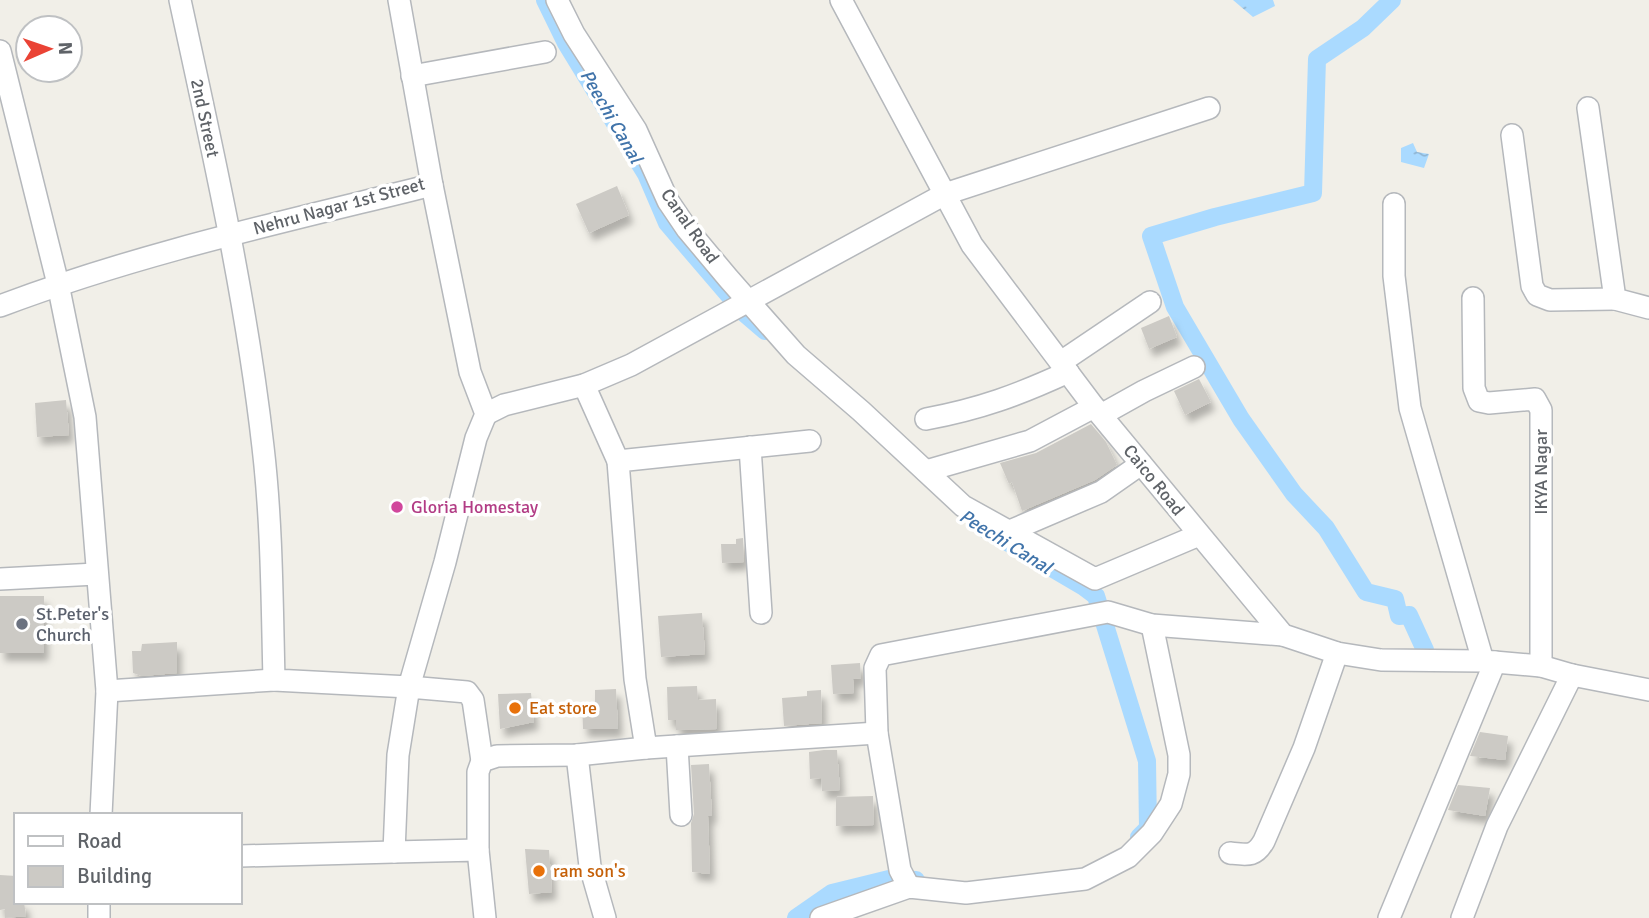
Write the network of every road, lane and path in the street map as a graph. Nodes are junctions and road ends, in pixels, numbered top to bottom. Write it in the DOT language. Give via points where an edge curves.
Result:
graph roads {
  1 [pos="180,0"];
  2 [pos="399,0"];
  3 [pos="557,0"];
  4 [pos="841,0"];
  5 [pos="0,51"];
  6 [pos="545,51"];
  7 [pos="412,76"];
  8 [pos="1209,108"];
  9 [pos="1588,108"];
  10 [pos="1512,135"];
  11 [pos="432,185"];
  12 [pos="944,194"];
  13 [pos="1394,204"];
  14 [pos="231,235"];
  15 [pos="58,284"];
  16 [pos="1473,298"];
  17 [pos="1615,299"];
  18 [pos="1150,302"];
  19 [pos="739,305"];
  20 [pos="0,306"];
  21 [pos="1649,308"];
  22 [pos="1064,367"];
  23 [pos="1194,367"];
  24 [pos="584,385"];
  25 [pos="1098,411"];
  26 [pos="486,414"];
  27 [pos="926,419"];
  28 [pos="810,441"];
  29 [pos="750,447"];
  30 [pos="618,460"];
  31 [pos="1141,464"];
  32 [pos="926,471"];
  33 [pos="1010,531"];
  34 [pos="1199,536"];
  35 [pos="96,574"];
  36 [pos="0,579"];
  37 [pos="1095,579"];
  38 [pos="761,613"];
  39 [pos="1104,613"];
  40 [pos="1152,625"];
  41 [pos="1283,635"];
  42 [pos="1337,653"];
  43 [pos="1489,662"];
  44 [pos="1541,666"];
  45 [pos="1572,675"];
  46 [pos="274,680"];
  47 [pos="409,687"];
  48 [pos="1649,690"];
  49 [pos="107,691"];
  50 [pos="877,733"];
  51 [pos="677,746"];
  52 [pos="646,748"];
  53 [pos="577,755"];
  54 [pos="482,761"];
  55 [pos="101,813"];
  56 [pos="681,815"];
  57 [pos="478,850"];
  58 [pos="394,852"];
  59 [pos="1230,853"];
  60 [pos="242,856"];
  61 [pos="904,879"];
  62 [pos="485,918"];
  63 [pos="605,918"];
  64 [pos="821,918"];
  65 [pos="1389,918"];
  66 [pos="1462,918"];
  1 -- 14 [label="street, 2nd Street"];
  2 -- 7 [label="street, Nehru Nagar 1st Street"];
  3 -- 19 [label="street, Canal Road" via="636,130 668,201"];
  4 -- 12 [label="street, Caico Road"];
  5 -- 15 [label="street"];
  6 -- 7 [label="street"];
  7 -- 11 [label="street, Nehru Nagar 1st Street"];
  8 -- 12 [label="street"];
  9 -- 17 [label="street"];
  10 -- 17 [label="street" via="1532,286 1537,295 1550,300"];
  11 -- 14 [label="street, Nehru Nagar 1st Street"];
  11 -- 26 [label="street" via="470,372"];
  12 -- 19 [label="street"];
  12 -- 22 [label="street, Caico Road" via="972,245"];
  13 -- 43 [label="street" via="1394,276 1409,408"];
  14 -- 15 [label="street, Nehru Nagar 1st Street"];
  14 -- 46 [label="street, 2nd Street" via="263,447"];
  15 -- 20 [label="street, Nehru Nagar 1st Street"];
  15 -- 35 [label="street" via="85,417"];
  16 -- 44 [label="street, IKYA Nagar" via="1476,397 1489,403 1535,400 1541,410"];
  17 -- 21 [label="street"];
  18 -- 22 [label="street"];
  19 -- 24 [label="street" via="631,365"];
  19 -- 32 [label="street, Canal Road"];
  22 -- 25 [label="street, Caico Road"];
  22 -- 27 [label="street" via="1022,393 971,411"];
  23 -- 25 [label="street"];
  24 -- 26 [label="street" via="504,405"];
  24 -- 30 [label="street"];
  25 -- 31 [label="street, Caico Road"];
  25 -- 32 [label="street" via="1030,440"];
  26 -- 47 [label="street"];
  28 -- 29 [label="street"];
  29 -- 30 [label="street"];
  29 -- 38 [label="street"];
  30 -- 52 [label="street" via="635,679"];
  31 -- 33 [label="street" via="1101,492"];
  31 -- 34 [label="street, Caico Road"];
  32 -- 33 [label="street, Canal Road" via="964,506"];
  33 -- 37 [label="street, Canal Road"];
  34 -- 37 [label="street"];
  34 -- 41 [label="street, Caico Road"];
  35 -- 36 [label="street"];
  35 -- 49 [label="street"];
  37 -- 39 [label="street" via="1106,593"];
  39 -- 40 [label="street"];
  39 -- 50 [label="street" via="881,655 874,668"];
  40 -- 41 [label="street"];
  40 -- 61 [label="street" via="1179,774 1171,804 1128,858 1085,879 966,893"];
  41 -- 42 [label="street"];
  42 -- 43 [label="street" via="1381,660"];
  42 -- 59 [label="street" via="1304,748 1264,841 1258,851 1247,855"];
  43 -- 44 [label="street"];
  43 -- 65 [label="street"];
  44 -- 45 [label="street"];
  45 -- 48 [label="street"];
  45 -- 66 [label="street" via="1497,826"];
  46 -- 47 [label="street"];
  46 -- 49 [label="street"];
  47 -- 54 [label="street" via="467,692 473,700"];
  47 -- 58 [label="street" via="398,755"];
  49 -- 55 [label="street"];
  50 -- 51 [label="street"];
  50 -- 61 [label="street"];
  51 -- 52 [label="street"];
  51 -- 56 [label="street"];
  52 -- 53 [label="street"];
  53 -- 54 [label="street" via="497,756"];
  53 -- 63 [label="street" via="590,866"];
  54 -- 57 [label="street" via="478,772"];
  57 -- 58 [label="street"];
  57 -- 62 [label="street"];
  58 -- 60 [label="street"];
  61 -- 64 [label="street"];
}
